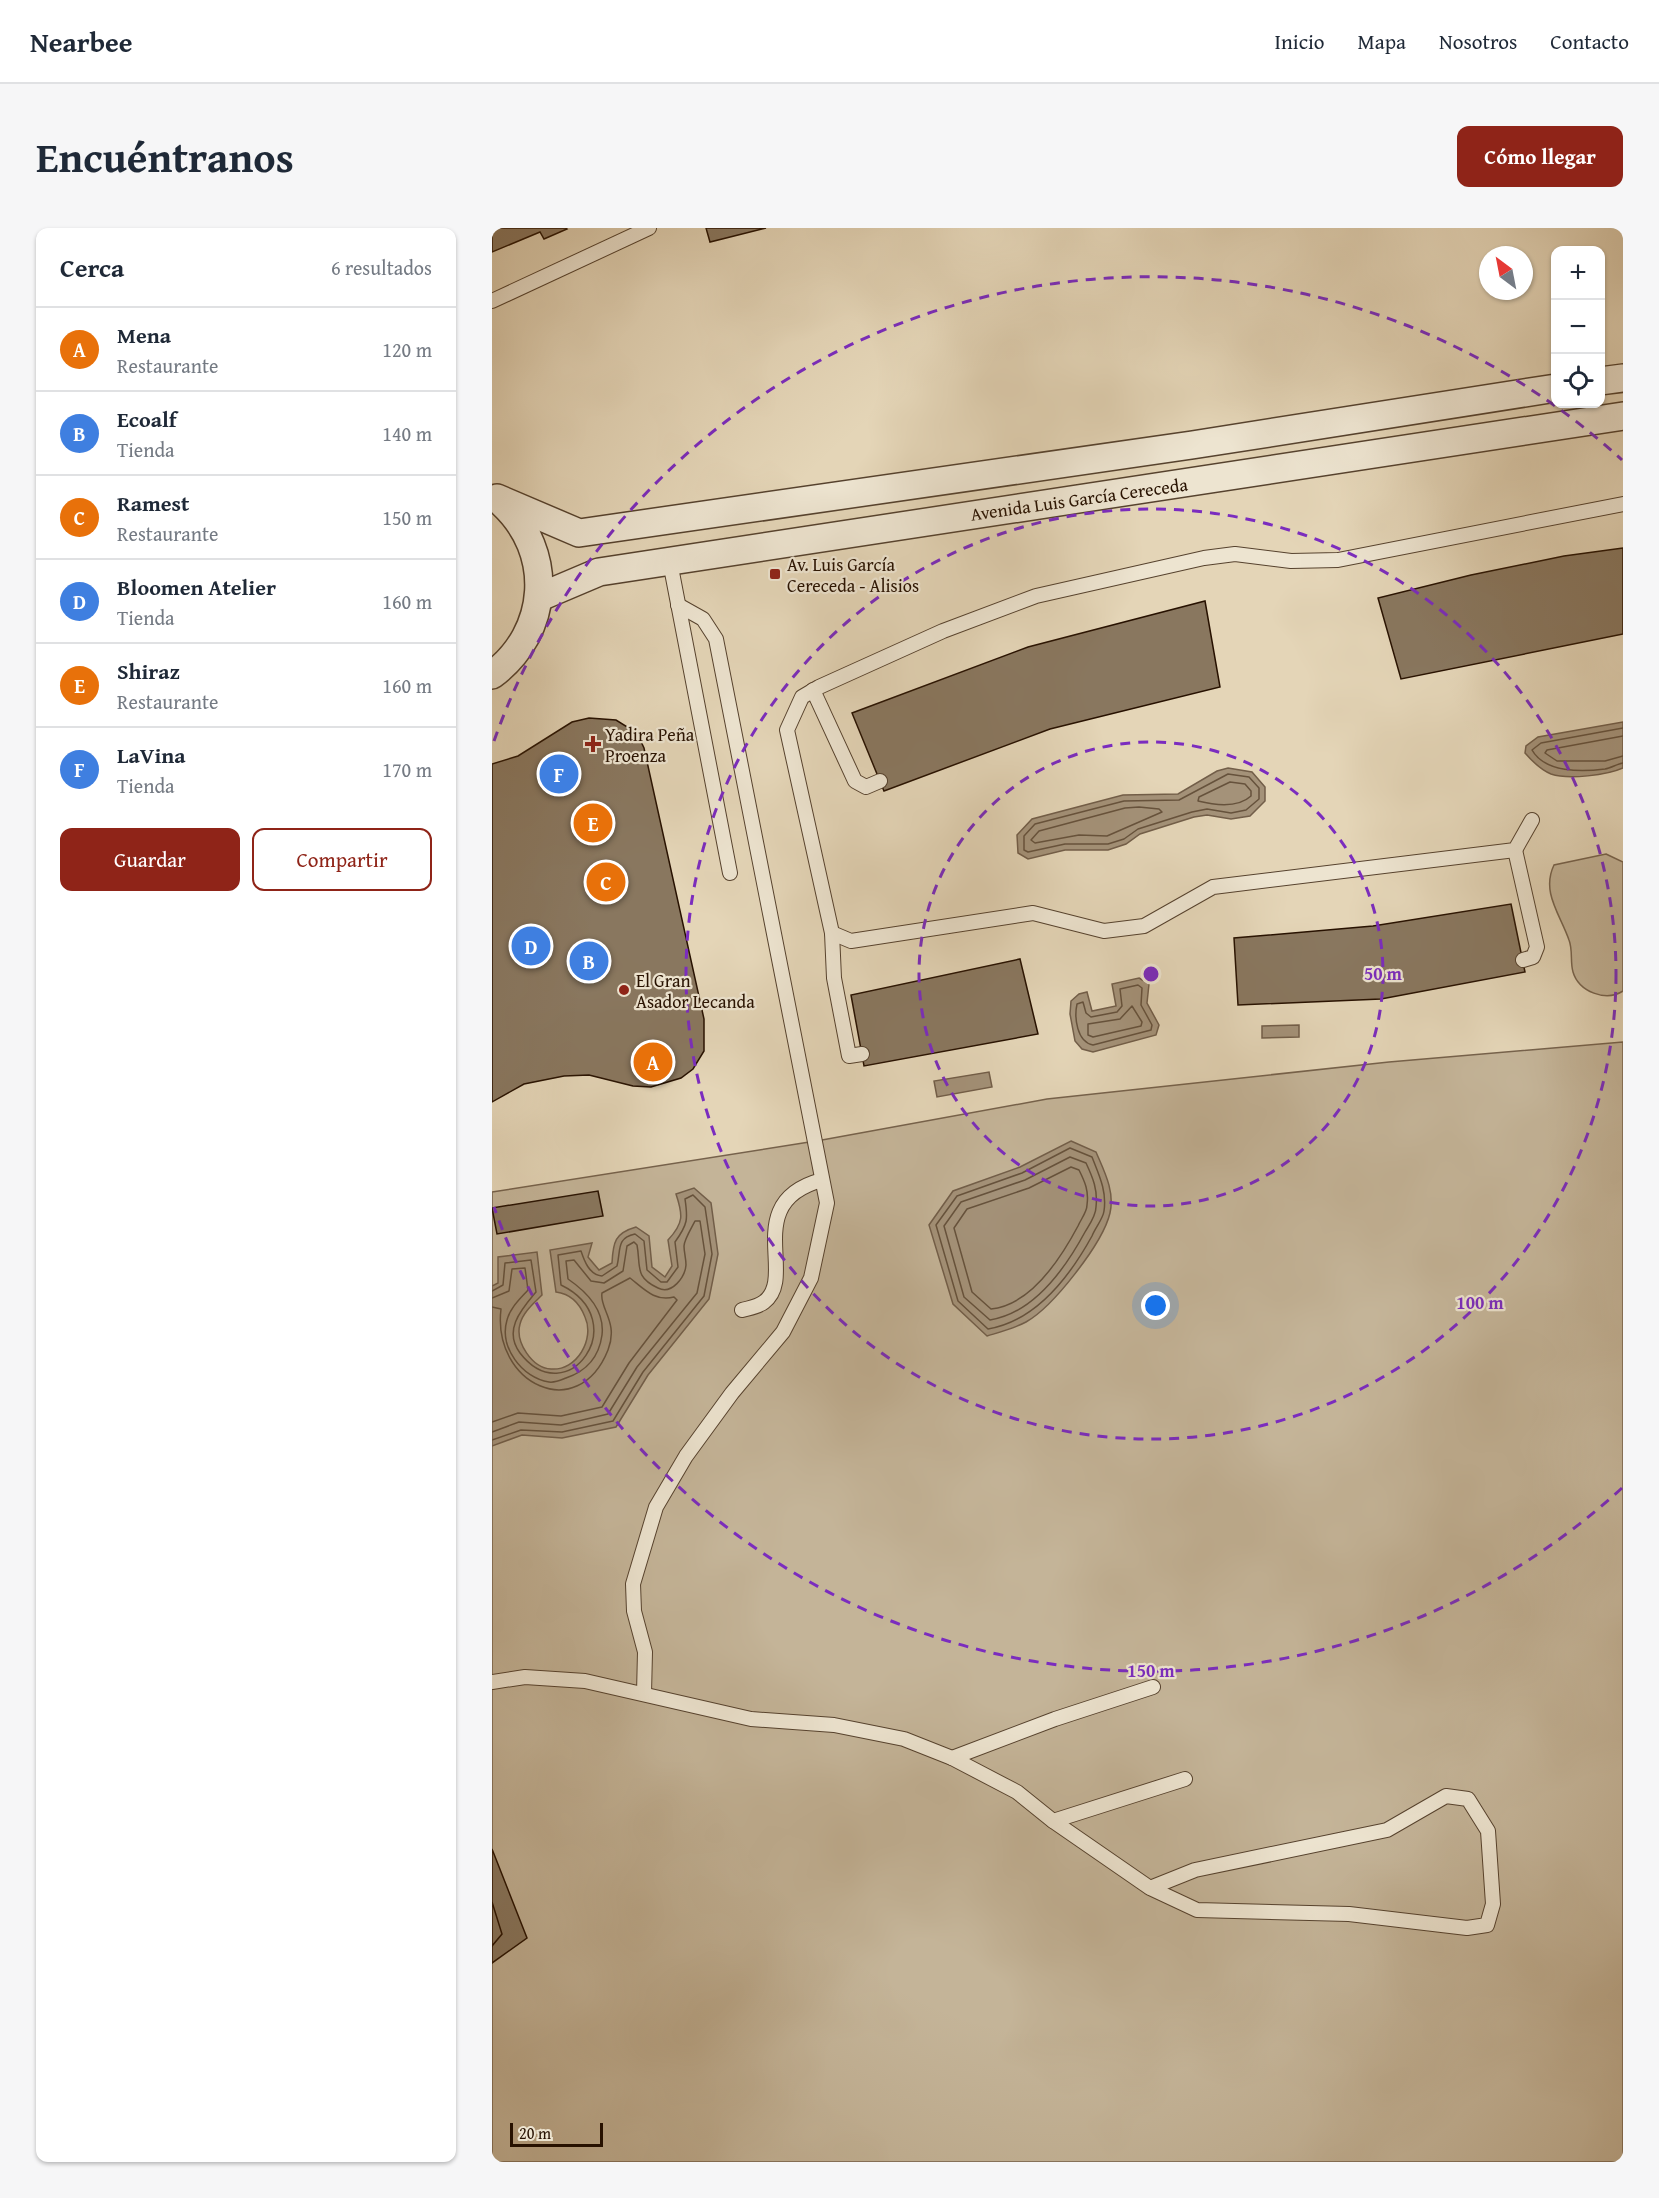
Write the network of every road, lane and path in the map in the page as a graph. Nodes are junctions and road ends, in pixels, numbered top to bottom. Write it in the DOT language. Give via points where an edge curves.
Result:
graph roads {
  1 [pos="649,228"];
  2 [pos="492,301"];
  3 [pos="1623,378"];
  4 [pos="1605,380"];
  5 [pos="1551,389"];
  6 [pos="1623,416"];
  7 [pos="494,496"];
  8 [pos="1623,504"];
  9 [pos="670,562"];
  10 [pos="540,597"];
  11 [pos="678,605"];
  12 [pos="492,675"];
  13 [pos="813,690"];
  14 [pos="880,781"];
  15 [pos="1532,820"];
  16 [pos="1515,850"];
  17 [pos="730,873"];
  18 [pos="832,933"];
  19 [pos="1523,960"];
  20 [pos="862,1054"];
  21 [pos="822,1180"];
  22 [pos="742,1310"];
  23 [pos="492,1682"];
  24 [pos="1153,1687"];
  25 [pos="644,1693"];
  26 [pos="952,1758"];
  27 [pos="1185,1779"];
  28 [pos="1053,1821"];
  29 [pos="1150,1888"];
  1 -- 2 [label="lane"];
  3 -- 4 [label="street"];
  5 -- 7 [label="street, Avenida Luis García Cereceda" via="1180,447 579,533"];
  6 -- 9 [label="street, Avenida Luis García Cereceda"];
  7 -- 10 [label="street" via="513,513 536,552"];
  8 -- 13 [label="lane" via="1338,560 1291,561 1235,554 1204,558 1036,596 942,631"];
  9 -- 10 [label="street, Avenida Luis García Cereceda" via="599,572"];
  9 -- 11 [label="lane"];
  10 -- 12 [label="street" via="525,640"];
  11 -- 17 [label="lane"];
  11 -- 21 [label="lane" via="703,620 716,639"];
  13 -- 14 [label="lane" via="855,781 866,787"];
  13 -- 18 [label="lane" via="802,697 787,730"];
  15 -- 16 [label="lane"];
  16 -- 18 [label="lane" via="1213,887 1144,926 1104,931 1033,913 851,941"];
  16 -- 19 [label="lane" via="1537,947 1533,957"];
  18 -- 20 [label="lane" via="834,978 849,1056"];
  21 -- 22 [label="lane" via="794,1191 783,1202 776,1228 774,1290 765,1302"];
  21 -- 25 [label="lane" via="827,1203 811,1278 783,1332 686,1456 656,1507 633,1584 634,1611 645,1652"];
  23 -- 25 [label="lane" via="525,1677 585,1681"];
  24 -- 26 [label="lane"];
  25 -- 26 [label="lane" via="751,1719 834,1725 904,1739"];
  26 -- 28 [label="lane" via="1017,1792"];
  27 -- 28 [label="lane"];
  28 -- 29 [label="lane"];
  29 -- 29 [label="lane" via="1197,1910 1349,1914 1467,1928 1487,1925 1493,1904 1488,1831 1468,1799 1446,1796 1387,1830 1195,1870"];
}
